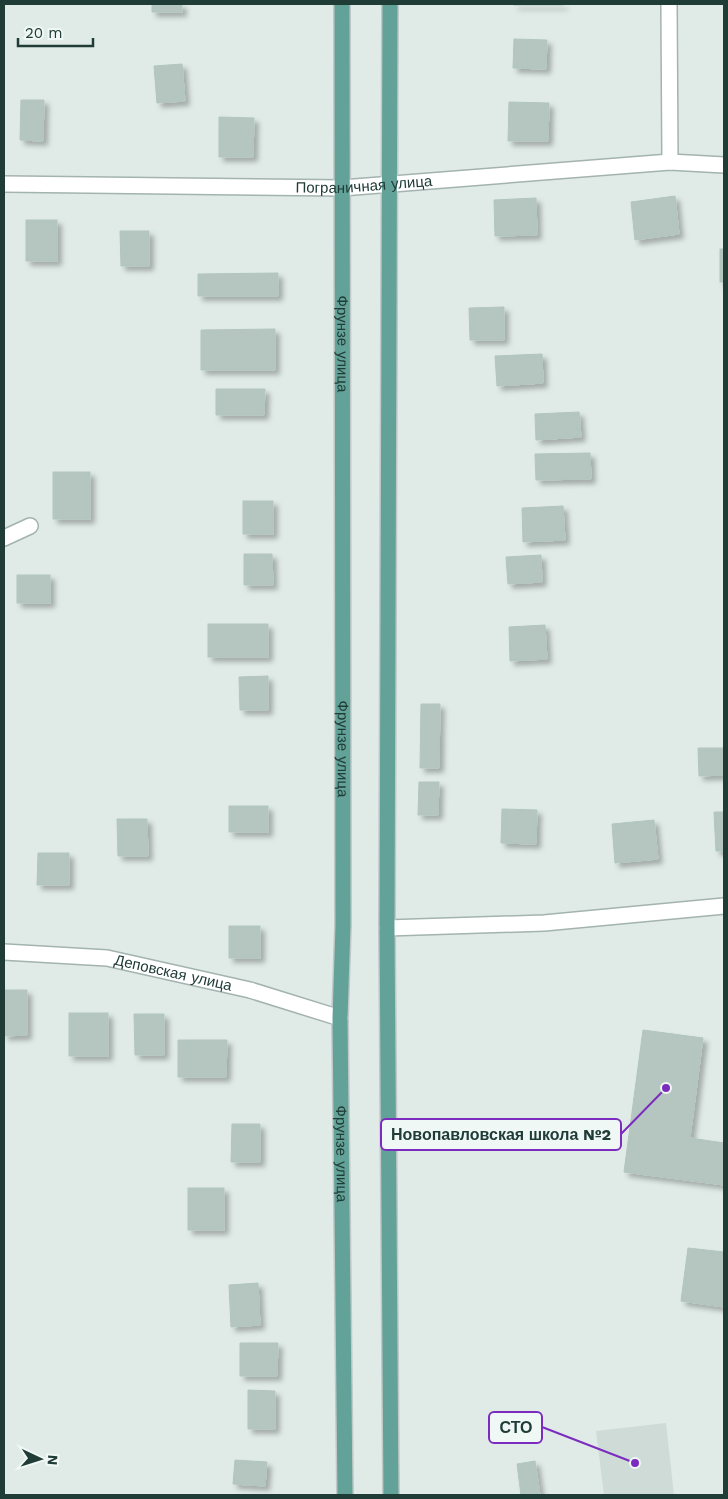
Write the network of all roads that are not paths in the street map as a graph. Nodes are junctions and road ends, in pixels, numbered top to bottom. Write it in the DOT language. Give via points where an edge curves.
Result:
graph roads {
  1 [pos="342,4"];
  2 [pos="390,4"];
  3 [pos="669,4"];
  4 [pos="670,162"];
  5 [pos="724,165"];
  6 [pos="4,184"];
  7 [pos="390,185"];
  8 [pos="342,188"];
  9 [pos="30,526"];
  10 [pos="4,538"];
  11 [pos="724,906"];
  12 [pos="387,928"];
  13 [pos="4,952"];
  14 [pos="340,1018"];
  15 [pos="345,1495"];
  16 [pos="391,1495"];
  1 -- 8 [label="main road, Фрунзе улица"];
  2 -- 7 [label="main road"];
  3 -- 4 [label="street"];
  4 -- 5 [label="street, Пограничная улица"];
  4 -- 7 [label="street, Пограничная улица"];
  6 -- 8 [label="street, Пограничная улица"];
  7 -- 8 [label="street, Пограничная улица"];
  7 -- 12 [label="main road"];
  8 -- 14 [label="main road, Фрунзе улица" via="343,925"];
  9 -- 10 [label="street"];
  11 -- 12 [label="street" via="544,923"];
  12 -- 16 [label="main road"];
  13 -- 14 [label="street, Деповская улица" via="107,958 250,990"];
  14 -- 15 [label="main road, Фрунзе улица"];
}
